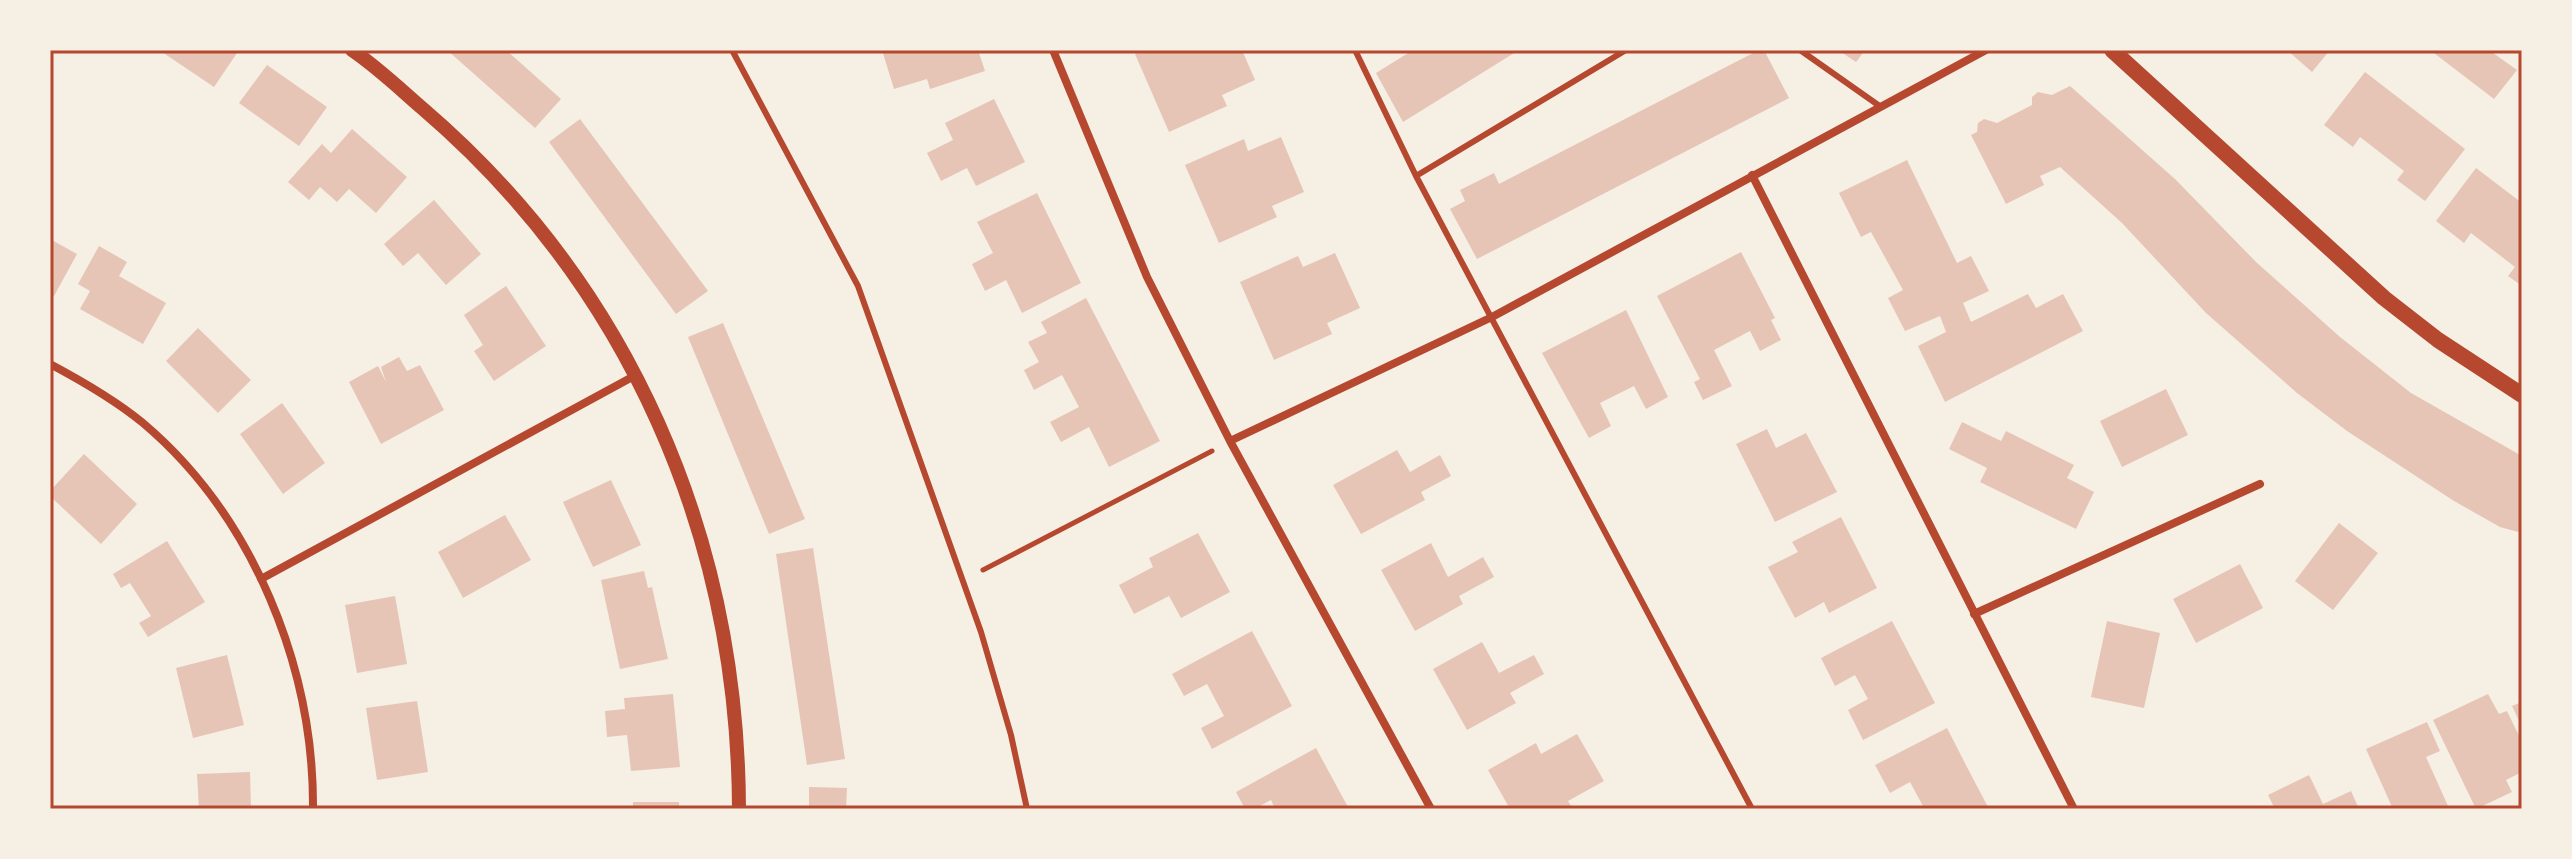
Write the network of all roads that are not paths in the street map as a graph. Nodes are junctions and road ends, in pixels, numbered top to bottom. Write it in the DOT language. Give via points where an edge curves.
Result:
graph roads {
  1 [pos="352,50"];
  2 [pos="732,50"];
  3 [pos="1053,50"];
  4 [pos="1355,50"];
  5 [pos="1626,50"];
  6 [pos="1800,50"];
  7 [pos="1986,50"];
  8 [pos="2112,50"];
  9 [pos="1881,107"];
  10 [pos="1752,175"];
  11 [pos="1416,176"];
  12 [pos="1492,317"];
  13 [pos="50,364"];
  14 [pos="636,375"];
  15 [pos="2522,395"];
  16 [pos="1230,441"];
  17 [pos="2260,484"];
  18 [pos="261,579"];
  19 [pos="1974,614"];
  20 [pos="313,809"];
  21 [pos="739,809"];
  22 [pos="1027,809"];
  23 [pos="1431,809"];
  24 [pos="1752,809"];
  25 [pos="2074,809"];
  1 -- 14 [label="street" via="466,146 518,201 568,264"];
  2 -- 22 [label="lane" via="858,286 963,580 1011,735"];
  3 -- 16 [label="street" via="1129,239"];
  4 -- 11 [label="lane"];
  5 -- 11 [label="lane"];
  6 -- 9 [label="lane"];
  7 -- 9 [label="street"];
  8 -- 15 [label="main road" via="2384,298"];
  9 -- 10 [label="street"];
  10 -- 12 [label="street"];
  10 -- 19 [label="street"];
  11 -- 12 [label="lane"];
  12 -- 16 [label="street"];
  12 -- 24 [label="lane"];
  13 -- 18 [label="street" via="143,423 177,457 224,516"];
  14 -- 18 [label="street"];
  14 -- 21 [label="street" via="683,479 711,571 733,694"];
  16 -- 23 [label="street"];
  17 -- 19 [label="street"];
  18 -- 20 [label="street" via="295,669"];
  19 -- 25 [label="street"];
}
